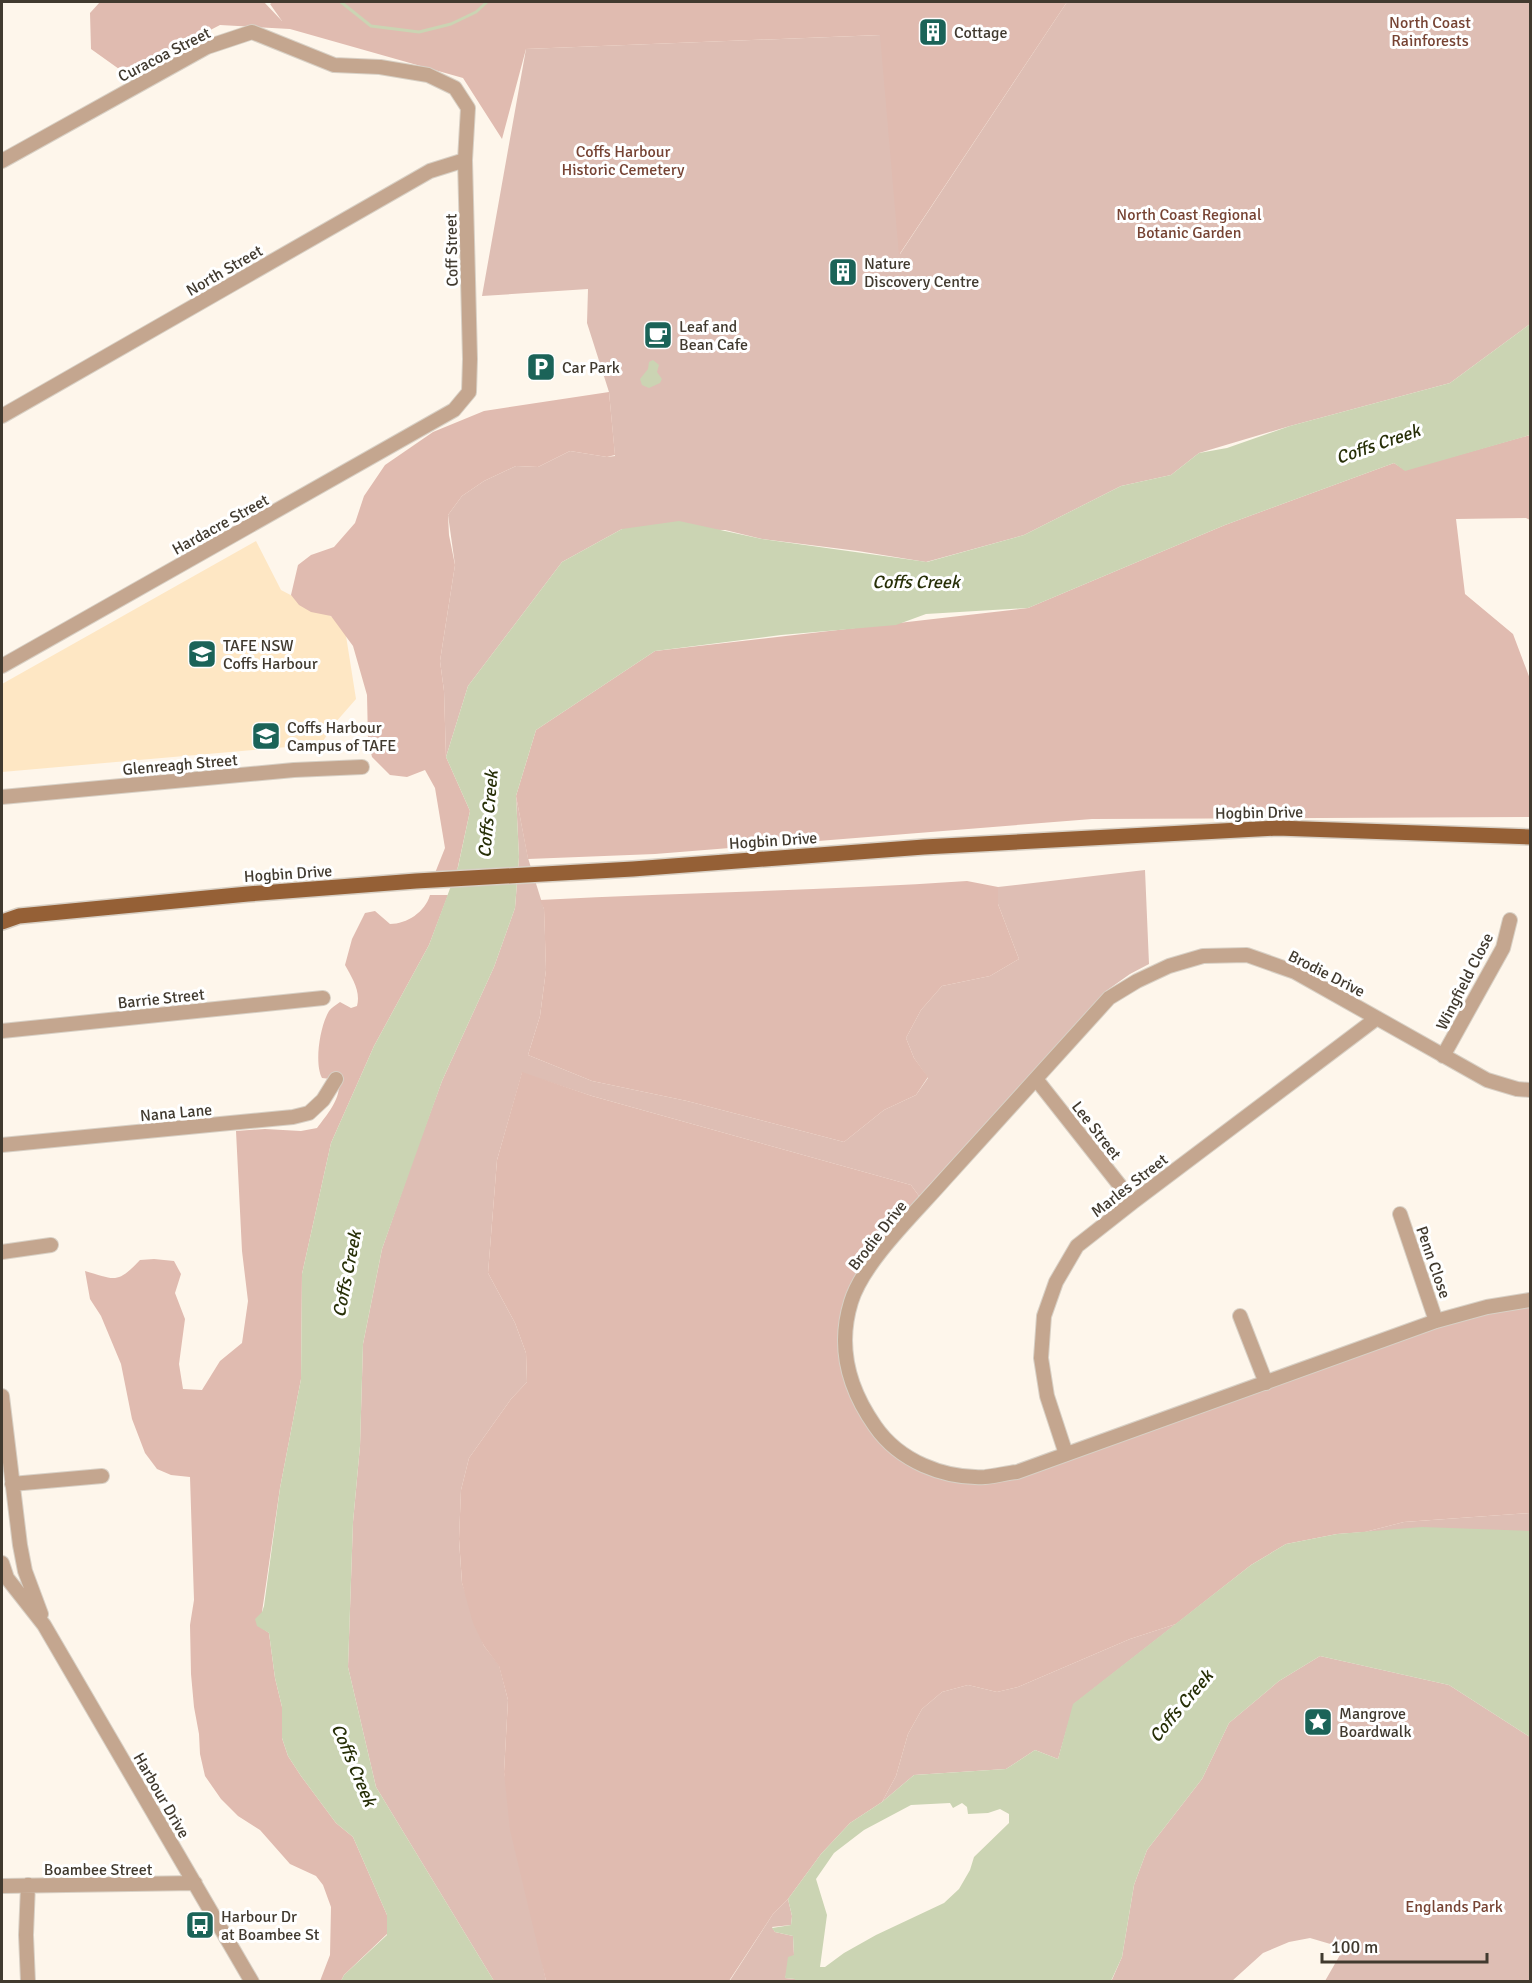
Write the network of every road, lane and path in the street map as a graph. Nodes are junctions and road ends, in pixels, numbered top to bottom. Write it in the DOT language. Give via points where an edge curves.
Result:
graph roads {
  1 [pos="455,88"];
  2 [pos="465,160"];
  3 [pos="2,161"];
  4 [pos="454,410"];
  5 [pos="2,416"];
  6 [pos="2,666"];
  7 [pos="362,767"];
  8 [pos="2,797"];
  9 [pos="1530,837"];
  10 [pos="2,913"];
  11 [pos="18,916"];
  12 [pos="1510,920"];
  13 [pos="2,922"];
  14 [pos="323,998"];
  15 [pos="1377,1018"];
  16 [pos="2,1031"];
  17 [pos="1443,1056"];
  18 [pos="336,1078"];
  19 [pos="1036,1079"];
  20 [pos="1530,1090"];
  21 [pos="2,1145"];
  22 [pos="1132,1202"];
  23 [pos="1400,1214"];
  24 [pos="51,1245"];
  25 [pos="2,1252"];
  26 [pos="1530,1300"];
  27 [pos="1240,1316"];
  28 [pos="1436,1321"];
  29 [pos="1266,1383"];
  30 [pos="2,1396"];
  31 [pos="1066,1454"];
  32 [pos="102,1476"];
  33 [pos="12,1484"];
  34 [pos="2,1563"];
  35 [pos="44,1625"];
  36 [pos="195,1883"];
  37 [pos="2,1886"];
  38 [pos="28,1886"];
  39 [pos="28,1982"];
  40 [pos="252,1982"];
  1 -- 2 [label="street, Coff Street" via="468,108"];
  1 -- 3 [label="street, Curacoa Street" via="428,75 334,65 252,32 207,46"];
  2 -- 4 [label="street, Coff Street" via="469,392"];
  2 -- 5 [label="street, North Street" via="430,171"];
  4 -- 6 [label="street, Hardacre Street"];
  7 -- 8 [label="street, Glenreagh Street"];
  9 -- 11 [label="main road, Hogbin Drive" via="1277,828 416,881"];
  10 -- 11 [label="main road, Hogbin Drive"];
  11 -- 13 [label="main road, Hogbin Drive"];
  12 -- 17 [label="street, Wingfield Close" via="1503,948"];
  14 -- 16 [label="street, Barrie Street"];
  15 -- 17 [label="street, Brodie Drive"];
  15 -- 19 [label="street, Brodie Drive" via="1295,972 1247,955 1203,956 1169,966 1109,998"];
  15 -- 22 [label="street, Marles Street"];
  17 -- 20 [label="street, Brodie Drive" via="1500,1085"];
  18 -- 21 [label="street, Nana Lane" via="323,1100 309,1113 293,1117"];
  19 -- 22 [label="street, Lee Street"];
  19 -- 31 [label="street, Brodie Drive" via="871,1264 852,1300 846,1351 848,1374 860,1406 883,1438 913,1462 952,1475 985,1477 1017,1472"];
  22 -- 31 [label="street, Marles Street" via="1077,1246 1056,1282 1044,1316 1041,1358 1047,1396"];
  23 -- 28 [label="street, Penn Close"];
  24 -- 25 [label="street"];
  26 -- 28 [label="street, Brodie Drive"];
  27 -- 29 [label="street"];
  28 -- 29 [label="street, Brodie Drive"];
  29 -- 31 [label="street, Brodie Drive"];
  30 -- 33 [label="street, Harbour Drive"];
  32 -- 33 [label="street"];
  33 -- 35 [label="street, Harbour Drive" via="25,1571"];
  34 -- 35 [label="street, Harbour Drive" via="8,1578"];
  35 -- 36 [label="street, Harbour Drive"];
  36 -- 38 [label="street, Boambee Street"];
  36 -- 40 [label="street, Harbour Drive"];
  37 -- 38 [label="street, Boambee Street"];
  38 -- 39 [label="street"];
}
